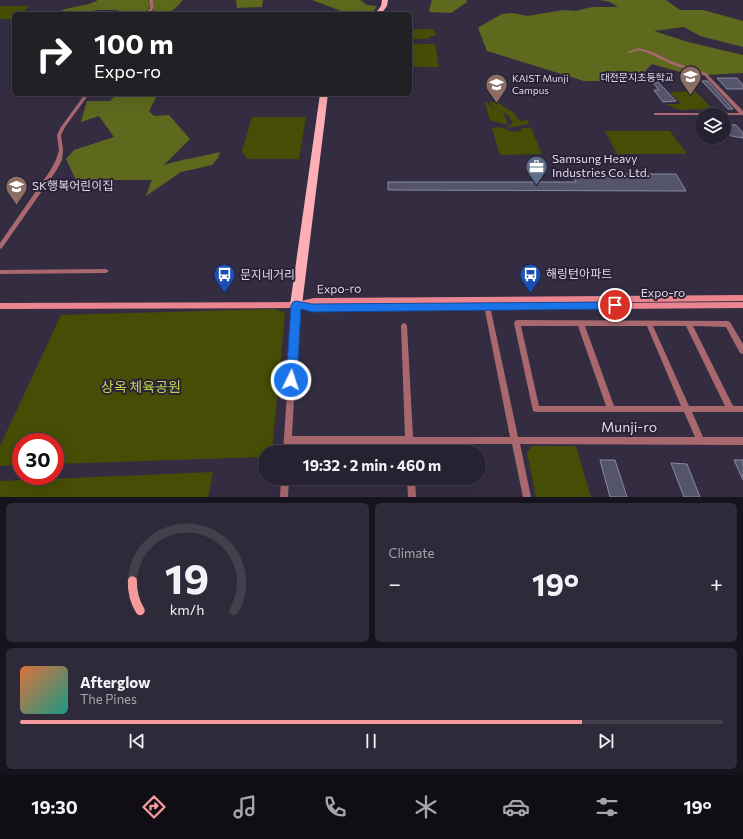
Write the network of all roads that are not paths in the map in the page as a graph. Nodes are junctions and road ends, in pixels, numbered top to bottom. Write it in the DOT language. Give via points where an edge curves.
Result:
graph roads {
  1 [pos="151,0"];
  2 [pos="385,0"];
  3 [pos="149,12"];
  4 [pos="380,12"];
  5 [pos="629,52"];
  6 [pos="86,96"];
  7 [pos="324,96"];
  8 [pos="656,114"];
  9 [pos="743,114"];
  10 [pos="0,247"];
  11 [pos="106,271"];
  12 [pos="0,272"];
  13 [pos="743,298"];
  14 [pos="296,305"];
  15 [pos="743,305"];
  16 [pos="0,306"];
  17 [pos="487,306"];
  18 [pos="581,324"];
  19 [pos="649,324"];
  20 [pos="688,324"];
  21 [pos="404,326"];
  22 [pos="743,351"];
  23 [pos="611,409"];
  24 [pos="686,409"];
  25 [pos="731,409"];
  26 [pos="743,409"];
  27 [pos="288,440"];
  28 [pos="409,440"];
  29 [pos="515,440"];
  30 [pos="700,440"];
  31 [pos="743,441"];
  32 [pos="288,445"];
  33 [pos="409,445"];
  34 [pos="285,485"];
  35 [pos="411,485"];
  36 [pos="284,497"];
  37 [pos="412,497"];
  38 [pos="527,497"];
  1 -- 3 [label="street" via="152,8"];
  2 -- 4 [label="main road"];
  5 -- 9 [label="street" via="649,52 705,74"];
  6 -- 10 [label="street" via="59,135 61,150 58,163"];
  7 -- 14 [label="main road"];
  8 -- 9 [label="street"];
  11 -- 12 [label="street"];
  13 -- 14 [label="main road, Expo-ro" via="314,301"];
  14 -- 16 [label="main road, Expo-ro"];
  14 -- 17 [label="main road, Expo-ro" via="312,308"];
  14 -- 27 [label="street"];
  15 -- 17 [label="main road, Expo-ro"];
  17 -- 29 [label="street"];
  18 -- 19 [label="street"];
  18 -- 23 [label="street"];
  18 -- 23 [label="street" via="517,324 536,409"];
  19 -- 20 [label="street"];
  19 -- 24 [label="street"];
  20 -- 22 [label="street" via="728,324"];
  20 -- 25 [label="street"];
  21 -- 28 [label="street"];
  23 -- 24 [label="street"];
  24 -- 25 [label="street"];
  24 -- 30 [label="street"];
  25 -- 26 [label="street"];
  27 -- 28 [label="street, Munji-ro"];
  27 -- 32 [label="street"];
  28 -- 29 [label="street, Munji-ro"];
  28 -- 33 [label="street"];
  29 -- 30 [label="street, Munji-ro"];
  29 -- 38 [label="street"];
  30 -- 31 [label="street, Munji-ro"];
  34 -- 36 [label="street"];
  35 -- 37 [label="street"];
}
